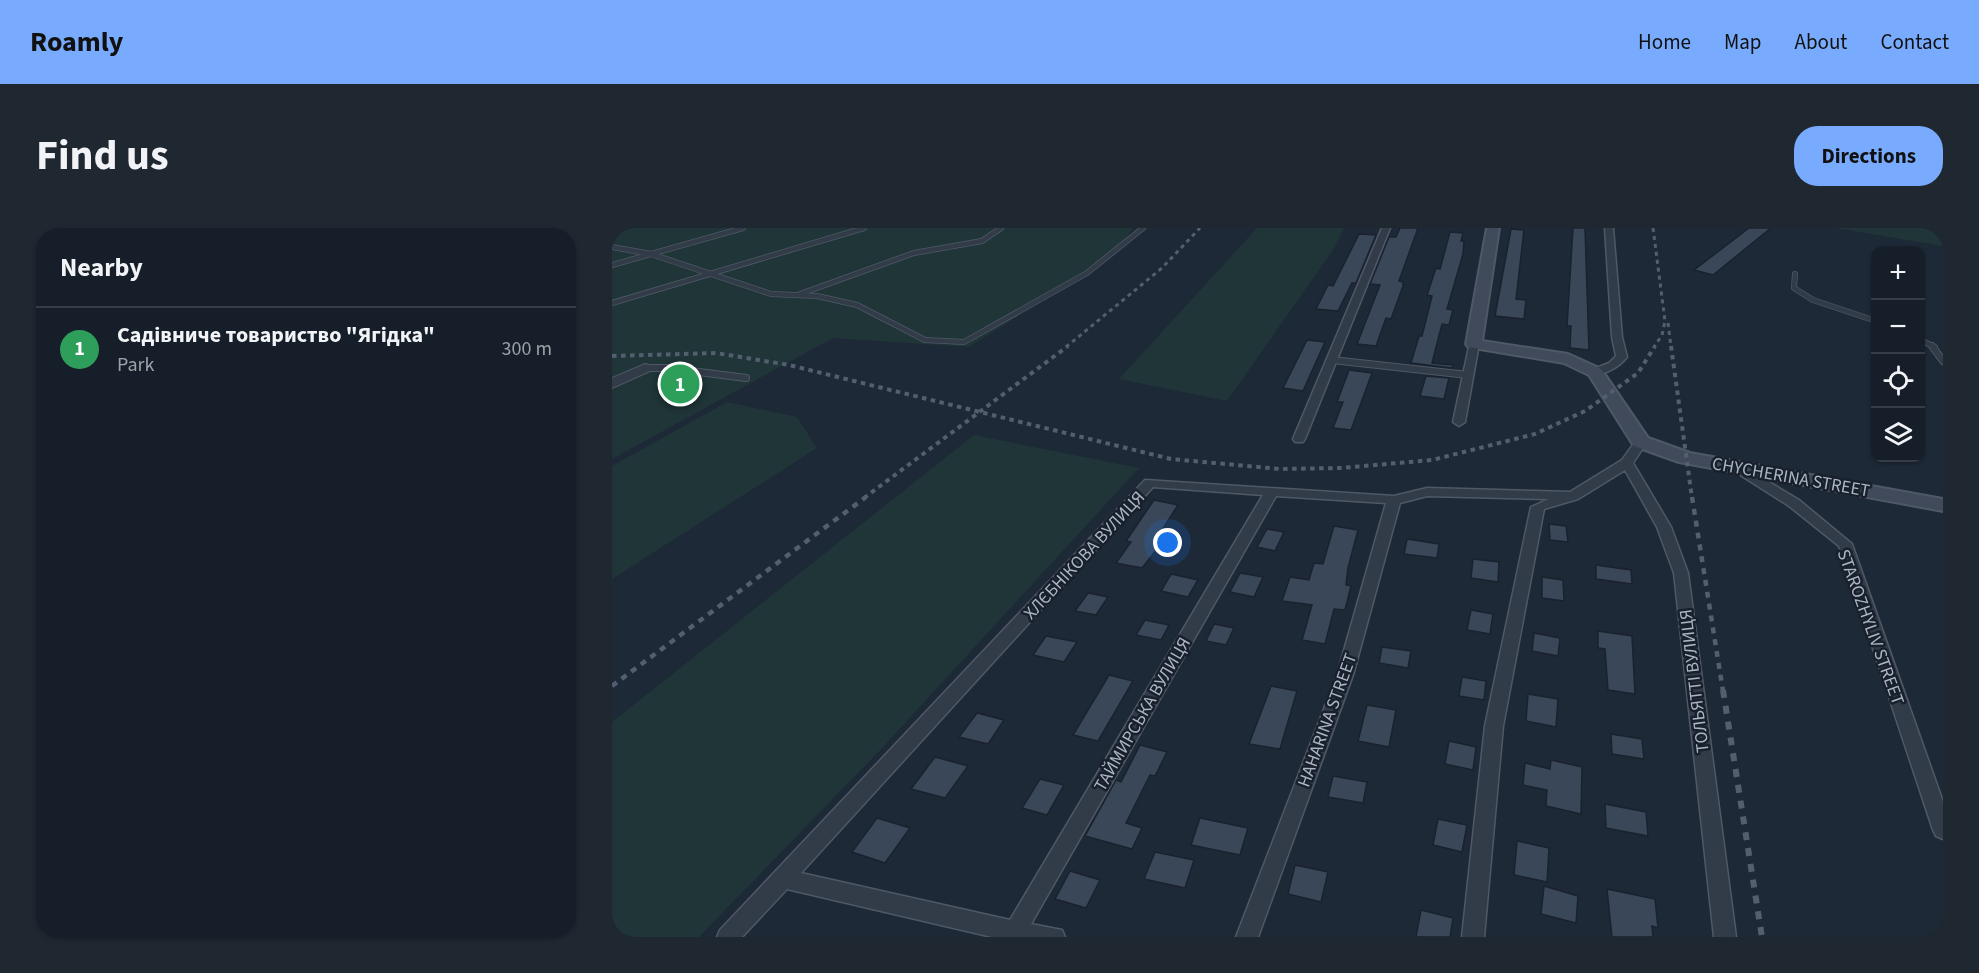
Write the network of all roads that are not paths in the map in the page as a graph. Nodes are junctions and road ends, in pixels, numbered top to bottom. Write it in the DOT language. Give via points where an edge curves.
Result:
graph roads {
  1 [pos="743,228"];
  2 [pos="864,228"];
  3 [pos="1001,228"];
  4 [pos="1143,228"];
  5 [pos="1386,228"];
  6 [pos="1493,228"];
  7 [pos="1610,228"];
  8 [pos="612,247"];
  9 [pos="651,254"];
  10 [pos="612,265"];
  11 [pos="1795,274"];
  12 [pos="707,275"];
  13 [pos="796,296"];
  14 [pos="612,303"];
  15 [pos="1871,320"];
  16 [pos="1925,342"];
  17 [pos="1474,344"];
  18 [pos="1332,360"];
  19 [pos="1943,362"];
  20 [pos="645,368"];
  21 [pos="1595,372"];
  22 [pos="1468,375"];
  23 [pos="746,378"];
  24 [pos="612,384"];
  25 [pos="1459,422"];
  26 [pos="1299,439"];
  27 [pos="1641,442"];
  28 [pos="1627,463"];
  29 [pos="1739,468"];
  30 [pos="1272,490"];
  31 [pos="1573,496"];
  32 [pos="1394,500"];
  33 [pos="1943,505"];
  34 [pos="1943,831"];
  35 [pos="784,879"];
  36 [pos="1013,935"];
  37 [pos="728,937"];
  38 [pos="1054,937"];
  39 [pos="1247,937"];
  40 [pos="1473,937"];
  41 [pos="1725,937"];
  1 -- 9 [label="lane"];
  2 -- 12 [label="lane"];
  3 -- 13 [label="lane" via="993,236 958,248 915,253"];
  4 -- 13 [label="lane" via="1087,273 964,342 925,340 856,305 817,296"];
  5 -- 18 [label="street"];
  6 -- 17 [label="main road"];
  7 -- 21 [label="street" via="1617,337 1622,357"];
  8 -- 9 [label="lane"];
  9 -- 10 [label="lane"];
  9 -- 12 [label="lane"];
  11 -- 15 [label="lane" via="1794,288 1813,300"];
  12 -- 13 [label="lane" via="771,294"];
  12 -- 14 [label="lane"];
  16 -- 19 [label="lane" via="1935,347"];
  17 -- 21 [label="main road" via="1568,359"];
  17 -- 22 [label="street"];
  18 -- 22 [label="lane"];
  18 -- 26 [label="street"];
  20 -- 23 [label="lane"];
  20 -- 24 [label="street"];
  21 -- 27 [label="main road"];
  22 -- 25 [label="street"];
  27 -- 28 [label="street"];
  27 -- 29 [label="main road, CHYCHERINA STREET" via="1686,458"];
  28 -- 31 [label="street"];
  28 -- 41 [label="street, ТОЛЬЯТТІ ВУЛИЦЯ" via="1664,527 1681,573"];
  29 -- 33 [label="main road, CHYCHERINA STREET"];
  29 -- 34 [label="street, STAROZHYLIV STREET" via="1794,503 1845,544"];
  30 -- 32 [label="street, ХЛЄБНІКОВА ВУЛИЦЯ"];
  30 -- 35 [label="street, ХЛЄБНІКОВА ВУЛИЦЯ" via="1150,483"];
  30 -- 36 [label="street, ТАЙМИРСЬКА ВУЛИЦЯ"];
  31 -- 32 [label="street, ХЛЄБНІКОВА ВУЛИЦЯ" via="1427,492"];
  31 -- 40 [label="street" via="1538,507 1494,726"];
  32 -- 39 [label="street, HAHARINA STREET" via="1345,675"];
  35 -- 36 [label="street"];
  35 -- 37 [label="street, ХЛЄБНІКОВА ВУЛИЦЯ"];
  36 -- 38 [label="street"];
}
